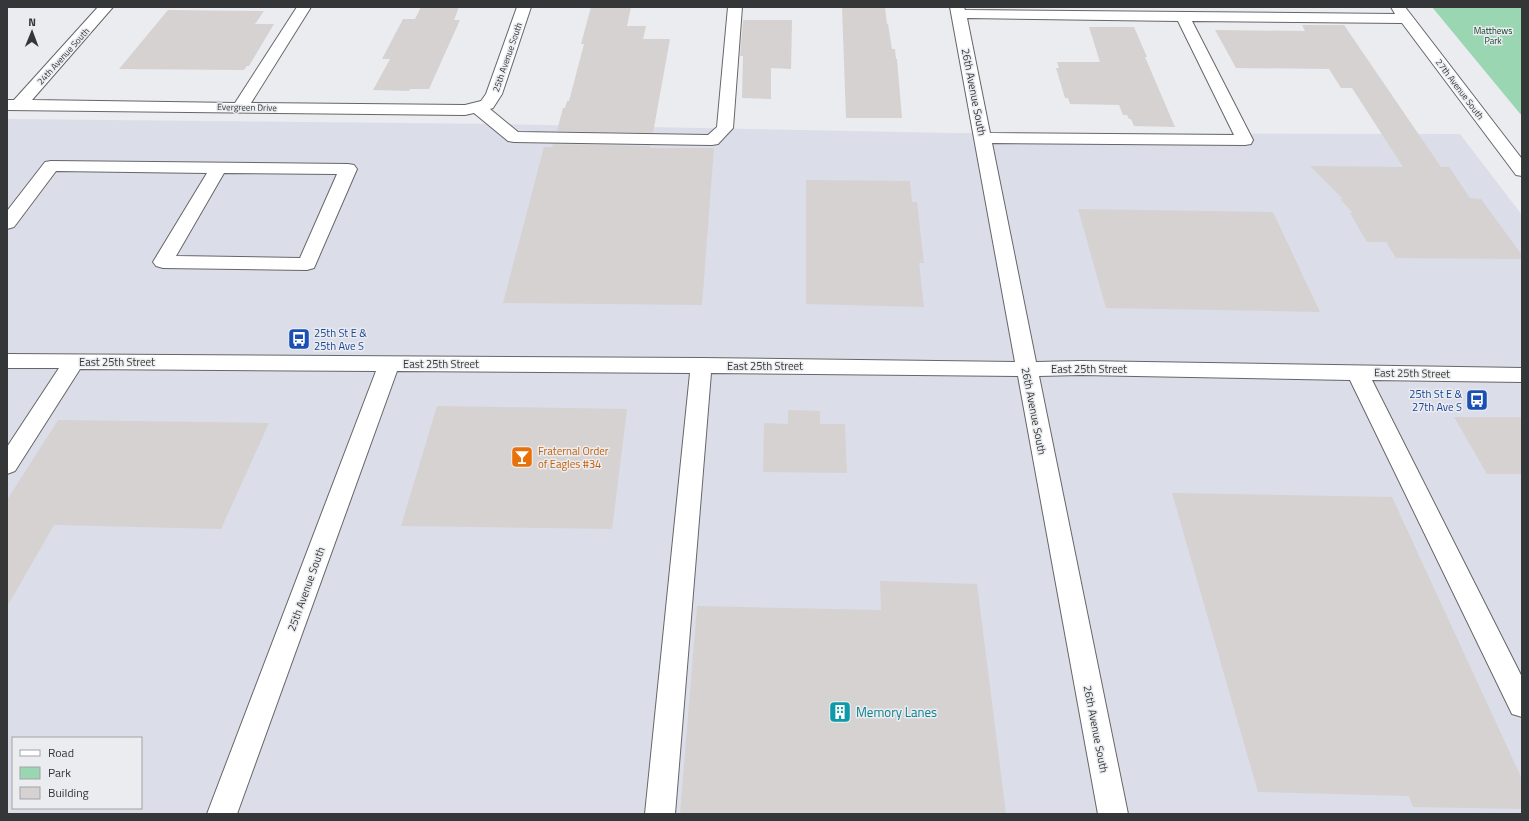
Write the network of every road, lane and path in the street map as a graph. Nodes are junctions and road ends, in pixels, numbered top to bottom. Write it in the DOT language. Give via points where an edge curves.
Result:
graph roads {
  1 [pos="106,7"];
  2 [pos="304,7"];
  3 [pos="524,7"];
  4 [pos="735,7"];
  5 [pos="958,11"];
  6 [pos="1402,13"];
  7 [pos="1183,17"];
  8 [pos="13,105"];
  9 [pos="482,106"];
  10 [pos="240,107"];
  11 [pos="982,138"];
  12 [pos="219,167"];
  13 [pos="1522,171"];
  14 [pos="7,223"];
  15 [pos="7,361"];
  16 [pos="74,362"];
  17 [pos="390,363"];
  18 [pos="701,366"];
  19 [pos="1026,369"];
  20 [pos="1357,372"];
  21 [pos="1522,375"];
  22 [pos="7,465"];
  23 [pos="1522,705"];
  24 [pos="222,814"];
  25 [pos="660,814"];
  26 [pos="1113,814"];
  1 -- 8 [label="street, 24th Avenue South"];
  2 -- 10 [label="street"];
  3 -- 9 [label="street, 25th Avenue South" via="494,94"];
  4 -- 9 [label="street" via="725,128 712,140 514,137"];
  5 -- 7 [label="street"];
  5 -- 11 [label="street, 26th Avenue South"];
  6 -- 7 [label="street"];
  6 -- 13 [label="street, 27th Avenue South"];
  7 -- 11 [label="street" via="1245,140"];
  8 -- 10 [label="street, Evergreen Drive"];
  9 -- 10 [label="street, Evergreen Drive" via="465,110"];
  11 -- 19 [label="street, 26th Avenue South"];
  12 -- 12 [label="street" via="163,262 307,264 348,169"];
  12 -- 14 [label="street" via="51,166"];
  15 -- 16 [label="street, East 25th Street"];
  16 -- 17 [label="street, East 25th Street"];
  16 -- 22 [label="street"];
  17 -- 18 [label="street, East 25th Street"];
  17 -- 24 [label="street, 25th Avenue South"];
  18 -- 19 [label="street, East 25th Street"];
  18 -- 25 [label="street"];
  19 -- 20 [label="street, East 25th Street"];
  19 -- 26 [label="street, 26th Avenue South"];
  20 -- 21 [label="street, East 25th Street"];
  20 -- 23 [label="street"];
}
